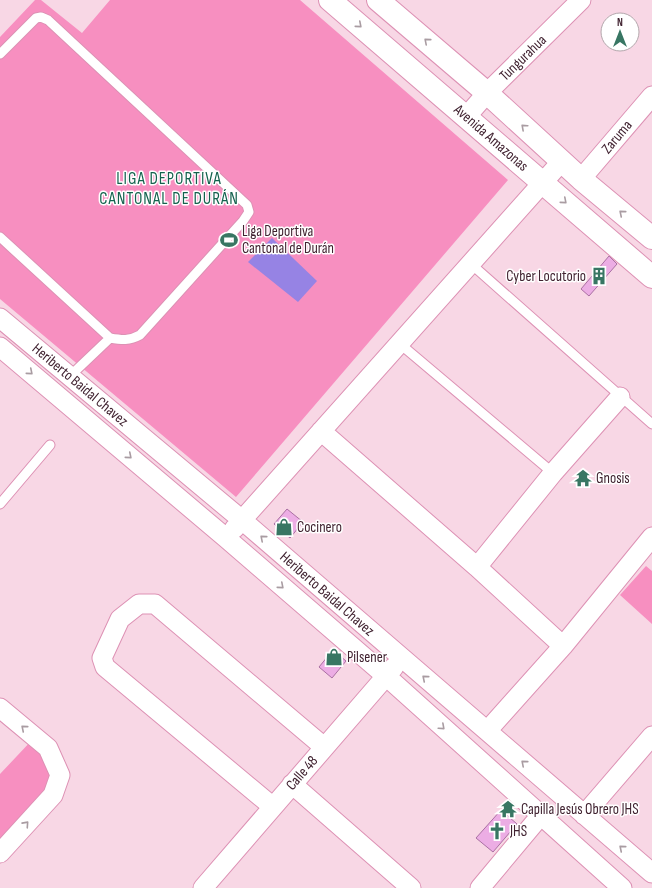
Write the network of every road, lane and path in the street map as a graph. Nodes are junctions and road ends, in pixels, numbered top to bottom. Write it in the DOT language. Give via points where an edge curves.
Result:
graph roads {
  1 [pos="330,0"];
  2 [pos="378,0"];
  3 [pos="573,3"];
  4 [pos="0,54"];
  5 [pos="487,93"];
  6 [pos="652,96"];
  7 [pos="466,117"];
  8 [pos="562,161"];
  9 [pos="581,179"];
  10 [pos="542,182"];
  11 [pos="0,237"];
  12 [pos="652,238"];
  13 [pos="470,263"];
  14 [pos="652,277"];
  15 [pos="0,318"];
  16 [pos="110,338"];
  17 [pos="400,343"];
  18 [pos="0,346"];
  19 [pos="70,376"];
  20 [pos="620,397"];
  21 [pos="652,424"];
  22 [pos="321,431"];
  23 [pos="50,445"];
  24 [pos="553,473"];
  25 [pos="0,504"];
  26 [pos="242,520"];
  27 [pos="652,537"];
  28 [pos="226,538"];
  29 [pos="477,567"];
  30 [pos="563,646"];
  31 [pos="402,659"];
  32 [pos="386,676"];
  33 [pos="0,708"];
  34 [pos="487,731"];
  35 [pos="652,736"];
  36 [pos="324,747"];
  37 [pos="292,784"];
  38 [pos="273,807"];
  39 [pos="541,815"];
  40 [pos="584,815"];
  41 [pos="0,853"];
  42 [pos="652,873"];
  43 [pos="202,888"];
  44 [pos="411,888"];
  45 [pos="480,888"];
  46 [pos="622,888"];
  1 -- 7 [label="street, Avenida Amazonas, one-way"];
  5 -- 2 [label="street, Avenida Amazonas, one-way"];
  3 -- 5 [label="street, Tungurahua"];
  4 -- 16 [label="lane" via="36,18 48,20 248,205 249,212 243,221 140,335 133,339"];
  5 -- 7 [label="street, Tungurahua"];
  8 -- 5 [label="street, Avenida Amazonas, one-way"];
  6 -- 9 [label="street, Zaruma"];
  7 -- 10 [label="street, Avenida Amazonas"];
  8 -- 9 [label="street, Avenida Amazonas"];
  8 -- 10 [label="street"];
  12 -- 9 [label="street, Avenida Amazonas, one-way"];
  10 -- 13 [label="street"];
  10 -- 14 [label="street, Avenida Amazonas, one-way"];
  11 -- 16 [label="lane"];
  13 -- 17 [label="street"];
  13 -- 20 [label="lane"];
  15 -- 19 [label="street, Heriberto Baidal Chavez"];
  16 -- 19 [label="lane"];
  17 -- 22 [label="street"];
  17 -- 24 [label="lane"];
  18 -- 28 [label="street, Heriberto Baidal Chavez, one-way"];
  19 -- 26 [label="street, Heriberto Baidal Chavez"];
  20 -- 21 [label="lane"];
  20 -- 24 [label="street"];
  22 -- 26 [label="street"];
  22 -- 29 [label="street"];
  23 -- 25 [label="lane"];
  24 -- 29 [label="street"];
  26 -- 28 [label="street"];
  31 -- 26 [label="street, Heriberto Baidal Chavez, one-way"];
  27 -- 30 [label="street"];
  28 -- 32 [label="street, Heriberto Baidal Chavez, one-way"];
  29 -- 30 [label="street"];
  30 -- 34 [label="street"];
  31 -- 32 [label="street, Calle 48"];
  34 -- 31 [label="street, Heriberto Baidal Chavez, one-way"];
  32 -- 36 [label="street, Calle 48"];
  32 -- 39 [label="street, Heriberto Baidal Chavez, one-way"];
  41 -- 33 [label="street, one-way" via="53,795 60,775 48,748"];
  40 -- 34 [label="street, Heriberto Baidal Chavez, one-way"];
  35 -- 40 [label="street"];
  36 -- 37 [label="street, Calle 48"];
  36 -- 38 [label="street" via="154,604 139,604 120,619 113,638 104,650 102,658 105,667"];
  37 -- 38 [label="street, Calle 48"];
  37 -- 44 [label="street"];
  38 -- 43 [label="street, Calle 48"];
  39 -- 45 [label="street"];
  39 -- 46 [label="street, Heriberto Baidal Chavez"];
  42 -- 40 [label="street, Heriberto Baidal Chavez, one-way"];
}
